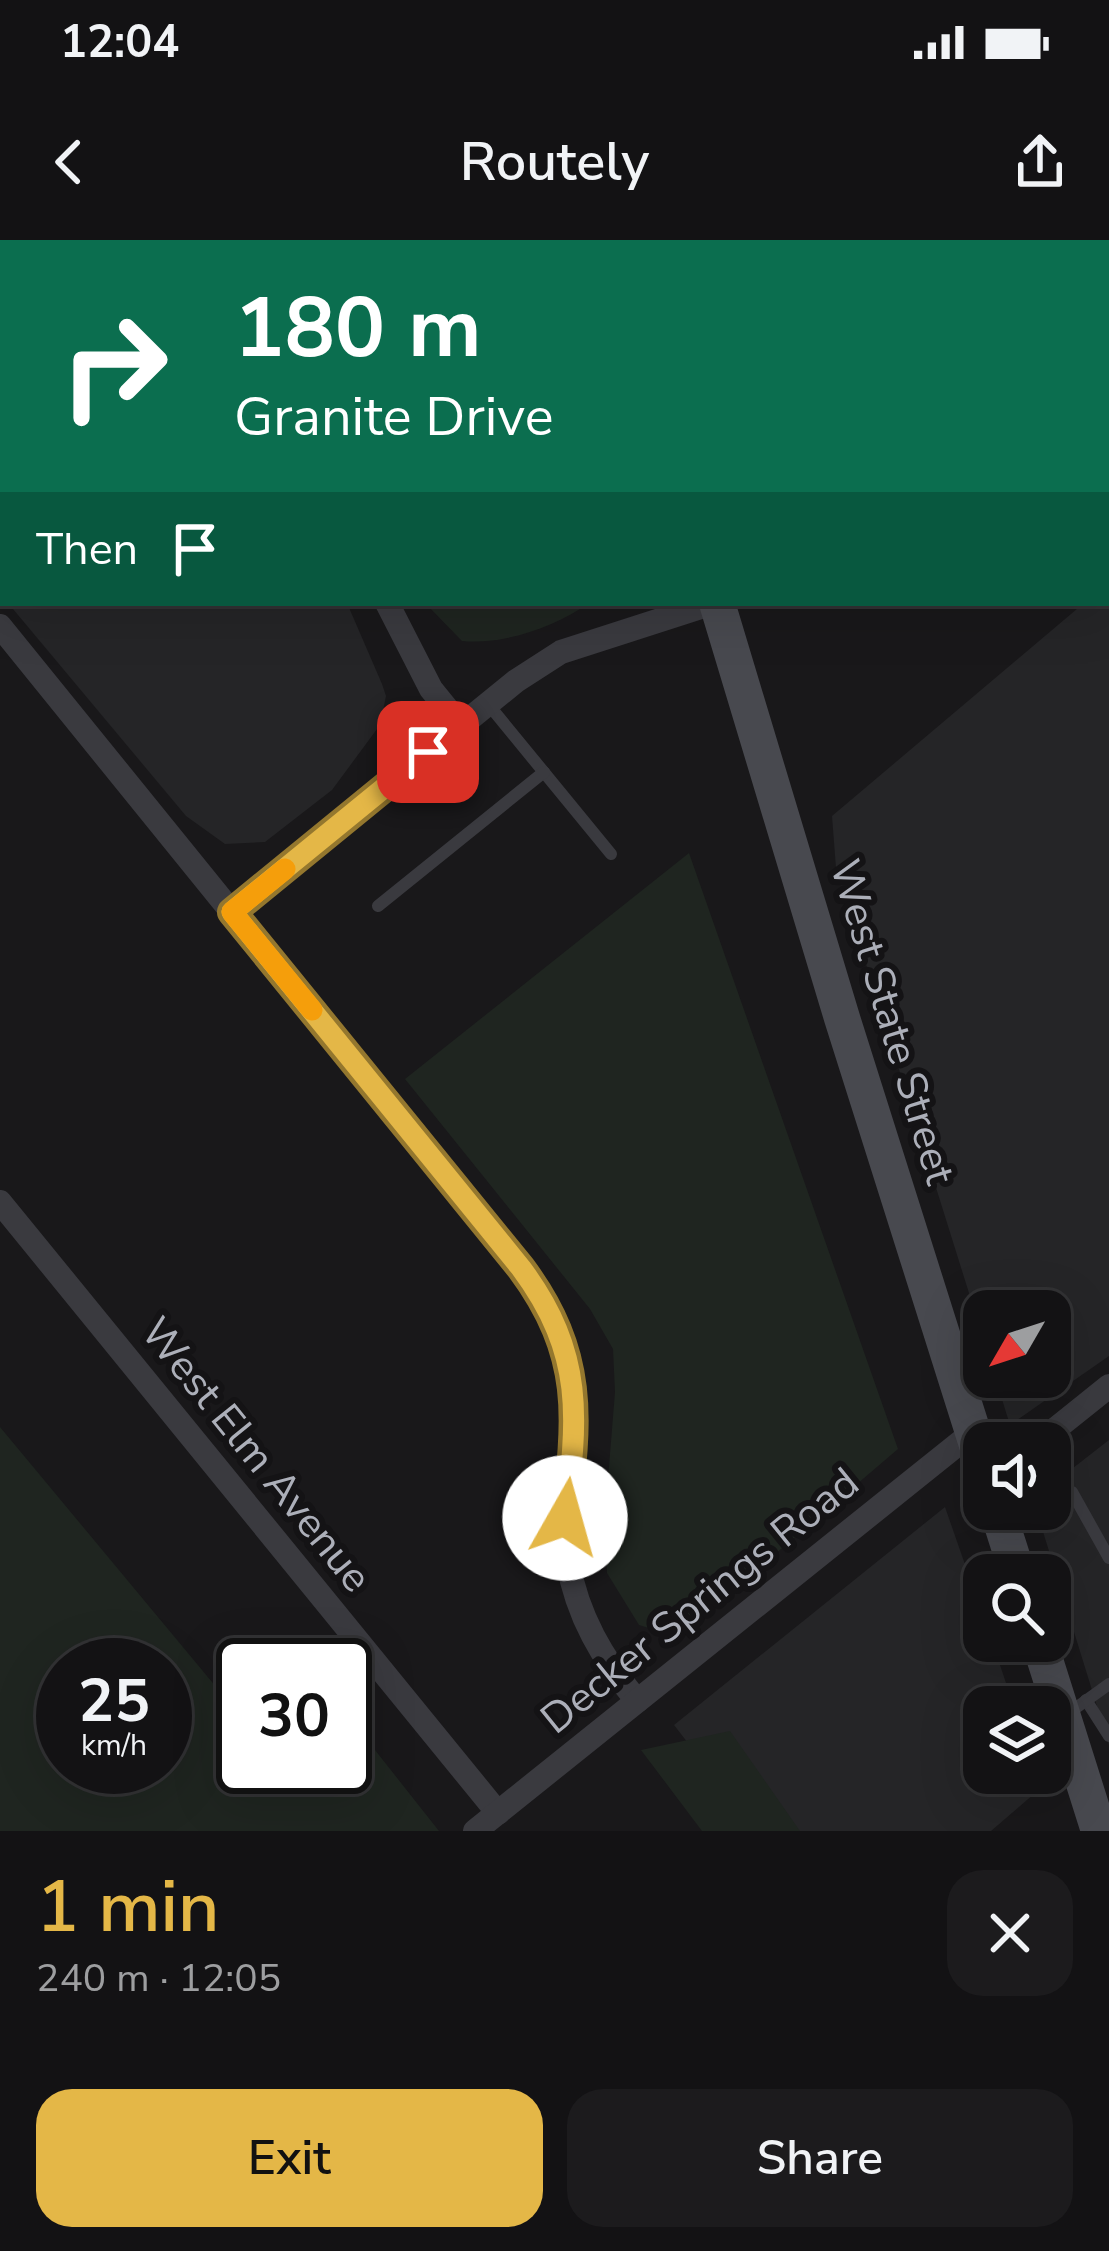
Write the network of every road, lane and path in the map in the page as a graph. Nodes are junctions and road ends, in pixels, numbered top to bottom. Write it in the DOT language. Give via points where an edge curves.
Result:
graph roads {
  1 [pos="390,606"];
  2 [pos="706,606"];
  3 [pos="716,606"];
  4 [pos="0,626"];
  5 [pos="488,704"];
  6 [pos="461,726"];
  7 [pos="544,772"];
  8 [pos="611,854"];
  9 [pos="378,906"];
  10 [pos="232,912"];
  11 [pos="0,1202"];
  12 [pos="1109,1386"];
  13 [pos="970,1422"];
  14 [pos="1065,1422"];
  15 [pos="963,1440"];
  16 [pos="1072,1492"];
  17 [pos="1109,1558"];
  18 [pos="1050,1662"];
  19 [pos="1109,1684"];
  20 [pos="637,1701"];
  21 [pos="1075,1709"];
  22 [pos="1109,1736"];
  23 [pos="497,1813"];
  24 [pos="475,1831"];
  25 [pos="1099,1831"];
  1 -- 6 [label="street" via="431,689"];
  2 -- 5 [label="street" via="561,652"];
  3 -- 13 [label="street, West State Street"];
  4 -- 10 [label="street"];
  5 -- 6 [label="street"];
  5 -- 7 [label="lane"];
  6 -- 10 [label="street"];
  7 -- 8 [label="lane"];
  7 -- 9 [label="lane"];
  10 -- 20 [label="street" via="521,1268 553,1319 574,1394 567,1559 589,1632"];
  11 -- 23 [label="street, West Elm Avenue"];
  12 -- 14 [label="street"];
  15 -- 20 [label="street, Decker Springs Road"];
  16 -- 17 [label="lane"];
  18 -- 21 [label="street"];
  19 -- 21 [label="lane"];
  20 -- 23 [label="street, Decker Springs Road"];
  21 -- 22 [label="lane"];
  21 -- 25 [label="street"];
  23 -- 24 [label="street, Decker Springs Road"];
}
